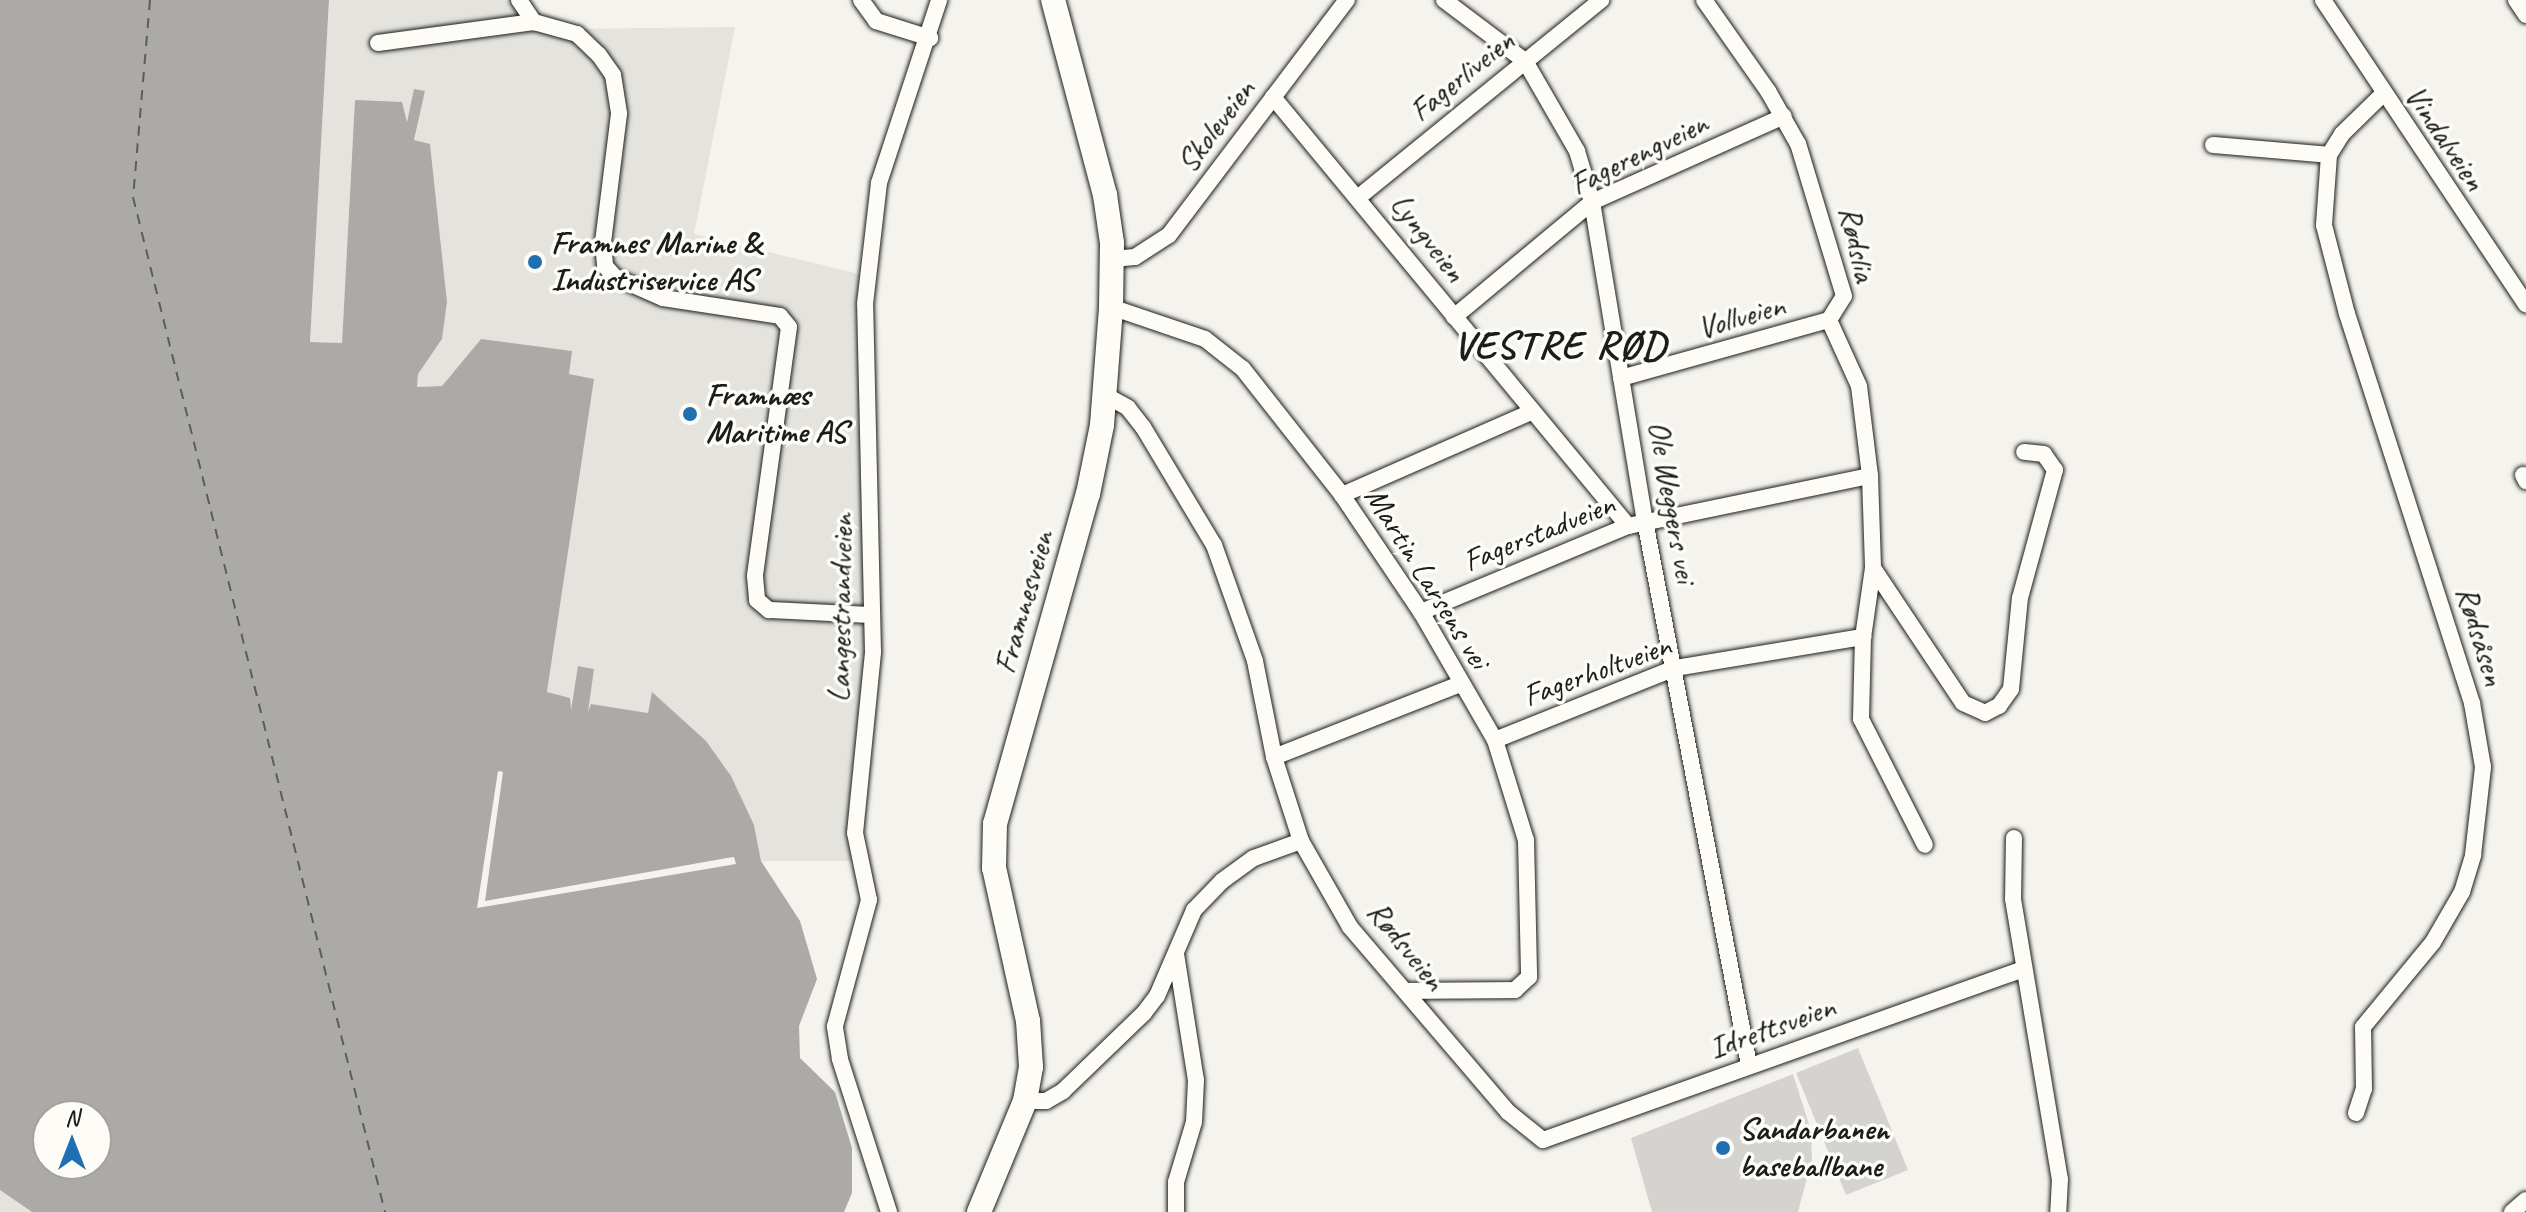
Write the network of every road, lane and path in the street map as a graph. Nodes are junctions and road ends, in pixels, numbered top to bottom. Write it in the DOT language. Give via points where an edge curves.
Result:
graph roads {
  1 [pos="519,0"];
  2 [pos="861,0"];
  3 [pos="939,0"];
  4 [pos="1053,0"];
  5 [pos="1347,0"];
  6 [pos="1444,0"];
  7 [pos="1601,0"];
  8 [pos="1704,0"];
  9 [pos="2323,0"];
  10 [pos="2516,0"];
  11 [pos="2526,15"];
  12 [pos="534,22"];
  13 [pos="930,38"];
  14 [pos="378,43"];
  15 [pos="1525,61"];
  16 [pos="2382,95"];
  17 [pos="1273,97"];
  18 [pos="1784,116"];
  19 [pos="2213,145"];
  20 [pos="2329,155"];
  21 [pos="1360,196"];
  22 [pos="1592,202"];
  23 [pos="1112,259"];
  24 [pos="2526,304"];
  25 [pos="1111,307"];
  26 [pos="1454,317"];
  27 [pos="1829,320"];
  28 [pos="1621,378"];
  29 [pos="1105,395"];
  30 [pos="1531,412"];
  31 [pos="2024,452"];
  32 [pos="1870,476"];
  33 [pos="1342,495"];
  34 [pos="1645,521"];
  35 [pos="1628,526"];
  36 [pos="1873,568"];
  37 [pos="1421,612"];
  38 [pos="872,615"];
  39 [pos="1863,637"];
  40 [pos="1675,668"];
  41 [pos="1460,684"];
  42 [pos="1495,740"];
  43 [pos="1274,757"];
  44 [pos="2014,838"];
  45 [pos="1301,841"];
  46 [pos="1925,845"];
  47 [pos="1175,951"];
  48 [pos="2021,970"];
  49 [pos="1406,991"];
  50 [pos="1749,1065"];
  51 [pos="1025,1101"];
  52 [pos="2356,1113"];
  53 [pos="1543,1140"];
  54 [pos="2526,1200"];
  55 [pos="889,1212"];
  56 [pos="979,1212"];
  57 [pos="1176,1212"];
  58 [pos="2058,1212"];
  59 [pos="2512,1212"];
  1 -- 12 [label="street"];
  2 -- 13 [label="street" via="876,21"];
  3 -- 13 [label="street, Langestrandveien"];
  4 -- 23 [label="main road, Framnesveien" via="1097,158"];
  5 -- 17 [label="street, Skoleveien"];
  6 -- 15 [label="street, Ole Weggers vei"];
  7 -- 15 [label="street, Fagerliveien"];
  8 -- 18 [label="street, Rødslia"];
  9 -- 16 [label="street, Vindalveien"];
  10 -- 11 [label="street"];
  12 -- 14 [label="street"];
  12 -- 38 [label="street" via="565,29 590,45 618,92 605,266 615,277 663,298 780,316 789,327 755,576 761,606"];
  13 -- 38 [label="street, Langestrandveien" via="879,183 868,262 864,355"];
  15 -- 21 [label="street, Fagerliveien"];
  15 -- 22 [label="street, Ole Weggers vei" via="1577,151"];
  16 -- 20 [label="street, Rødsåsen" via="2342,134"];
  16 -- 24 [label="street, Vindalveien"];
  17 -- 21 [label="street, Lyngveien"];
  17 -- 23 [label="street, Skoleveien" via="1169,235 1135,257"];
  18 -- 22 [label="street, Fagerengveien"];
  18 -- 27 [label="street, Rødslia" via="1814,184 1838,268 1844,296"];
  19 -- 20 [label="street"];
  20 -- 52 [label="street, Rødsåsen" via="2322,207 2328,251 2472,703 2483,767 2473,855 2462,892 2433,942 2363,1027 2364,1089"];
  21 -- 26 [label="street, Lyngveien"];
  22 -- 26 [label="street, Fagerengveien"];
  22 -- 28 [label="street, Ole Weggers vei"];
  23 -- 25 [label="main road, Framnesveien"];
  25 -- 29 [label="main road, Framnesveien"];
  25 -- 33 [label="street, Martin Larsens vei" via="1176,326 1227,352"];
  26 -- 30 [label="street, Lyngveien"];
  27 -- 28 [label="street, Vollveien"];
  27 -- 32 [label="street, Rødslia" via="1859,386"];
  28 -- 34 [label="street, Ole Weggers vei"];
  29 -- 43 [label="street, Rødsveien" via="1128,408 1143,427 1214,545 1255,661"];
  29 -- 51 [label="main road, Framnesveien" via="1088,494 995,824 998,891 1028,1021"];
  30 -- 33 [label="street"];
  30 -- 35 [label="street, Lyngveien"];
  31 -- 36 [label="street" via="2044,454 2055,470 2020,598 2011,689 1999,706 1985,713 1963,703"];
  32 -- 34 [label="street, Fagerstadveien"];
  32 -- 36 [label="street, Rødslia"];
  33 -- 37 [label="street, Martin Larsens vei"];
  34 -- 35 [label="street, Fagerstadveien"];
  34 -- 40 [label="street, Ole Weggers vei"];
  35 -- 37 [label="street, Fagerstadveien"];
  36 -- 39 [label="street, Rødslia"];
  37 -- 41 [label="street, Martin Larsens vei"];
  38 -- 55 [label="street, Langestrandveien" via="855,833 869,900 835,1026 840,1059"];
  39 -- 40 [label="street, Fagerholtveien"];
  39 -- 46 [label="street, Rødslia" via="1864,731"];
  40 -- 42 [label="street, Fagerholtveien"];
  40 -- 50 [label="street, Ole Weggers vei"];
  41 -- 42 [label="street, Martin Larsens vei"];
  41 -- 43 [label="street"];
  42 -- 49 [label="street, Martin Larsens vei" via="1526,840 1526,985 1515,990"];
  43 -- 45 [label="street, Rødsveien"];
  44 -- 48 [label="street" via="2013,899"];
  45 -- 47 [label="street" via="1254,858 1222,881 1194,910"];
  45 -- 49 [label="street, Rødsveien" via="1350,927"];
  47 -- 51 [label="street" via="1157,996 1125,1033 1063,1091 1046,1101"];
  47 -- 57 [label="street" via="1196,1080 1194,1122 1176,1182"];
  48 -- 50 [label="street, Idrettsveien"];
  48 -- 58 [label="street" via="2060,1179"];
  49 -- 53 [label="street, Rødsveien" via="1508,1112"];
  50 -- 53 [label="street, Idrettsveien"];
  51 -- 56 [label="main road, Framnesveien"];
  54 -- 59 [label="street"];
}
